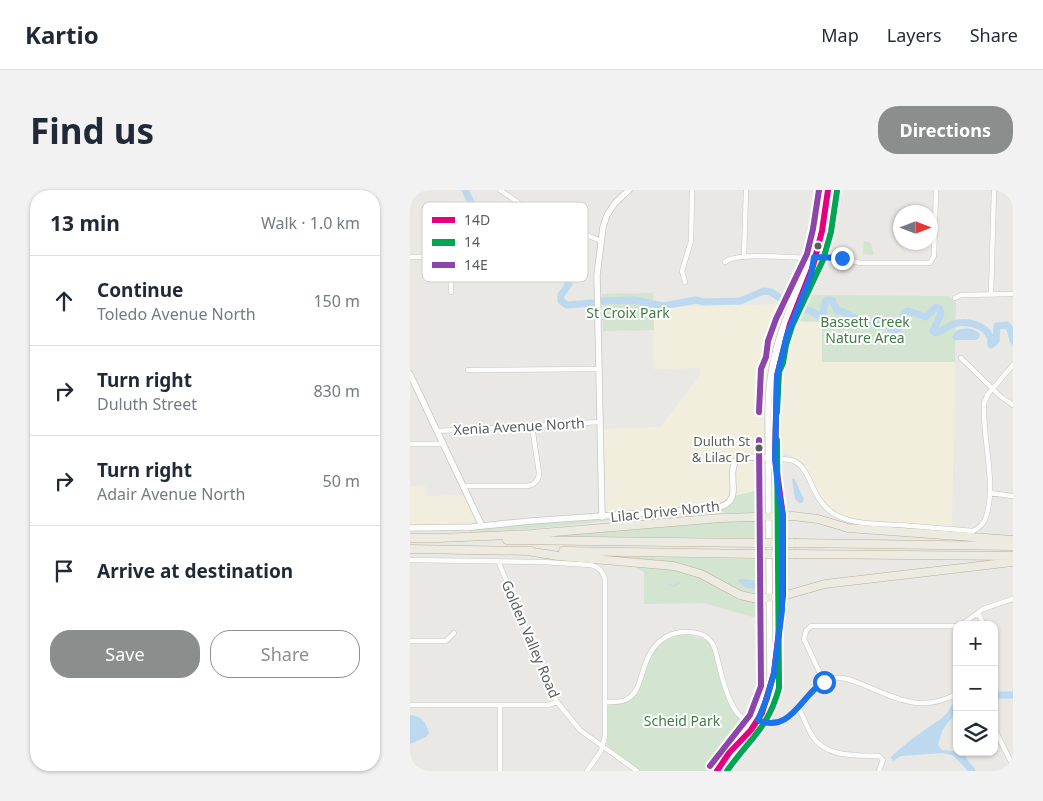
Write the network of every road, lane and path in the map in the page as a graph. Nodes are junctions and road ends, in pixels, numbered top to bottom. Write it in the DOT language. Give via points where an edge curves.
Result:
graph roads {
  1 [pos="500,190"];
  2 [pos="629,190"];
  3 [pos="692,190"];
  4 [pos="746,190"];
  5 [pos="828,190"];
  6 [pos="936,190"];
  7 [pos="994,190"];
  8 [pos="517,202"];
  9 [pos="588,236"];
  10 [pos="601,241"];
  11 [pos="744,257"];
  12 [pos="814,257"];
  13 [pos="725,262"];
  14 [pos="451,282"];
  15 [pos="685,282"];
  16 [pos="451,292"];
  17 [pos="991,294"];
  18 [pos="1013,294"];
  19 [pos="955,298"];
  20 [pos="961,358"];
  21 [pos="1013,365"];
  22 [pos="599,369"];
  23 [pos="468,370"];
  24 [pos="410,374"];
  25 [pos="992,389"];
  26 [pos="1013,405"];
  27 [pos="600,422"];
  28 [pos="532,426"];
  29 [pos="438,430"];
  30 [pos="410,444"];
  31 [pos="444,444"];
  32 [pos="768,458"];
  33 [pos="775,458"];
  34 [pos="463,486"];
  35 [pos="990,493"];
  36 [pos="1013,496"];
  37 [pos="783,516"];
  38 [pos="602,517"];
  39 [pos="768,517"];
  40 [pos="482,526"];
  41 [pos="410,528"];
  42 [pos="410,538"];
  43 [pos="439,538"];
  44 [pos="1013,540"];
  45 [pos="1013,546"];
  46 [pos="410,549"];
  47 [pos="527,551"];
  48 [pos="1013,556"];
  49 [pos="410,560"];
  50 [pos="498,561"];
  51 [pos="1013,562"];
  52 [pos="783,596"];
  53 [pos="769,599"];
  54 [pos="1013,599"];
  55 [pos="978,613"];
  56 [pos="967,621"];
  57 [pos="982,621"];
  58 [pos="953,626"];
  59 [pos="454,633"];
  60 [pos="410,641"];
  61 [pos="824,682"];
  62 [pos="770,687"];
  63 [pos="953,696"];
  64 [pos="557,702"];
  65 [pos="605,702"];
  66 [pos="410,705"];
  67 [pos="500,705"];
  68 [pos="798,709"];
  69 [pos="758,720"];
  70 [pos="754,726"];
  71 [pos="998,736"];
  72 [pos="602,746"];
  73 [pos="1013,766"];
  74 [pos="500,771"];
  75 [pos="587,771"];
  76 [pos="637,771"];
  77 [pos="717,771"];
  78 [pos="879,771"];
  1 -- 8 [label="street"];
  2 -- 10 [label="street" via="607,216"];
  3 -- 15 [label="street" via="691,241 682,271"];
  4 -- 11 [label="street"];
  5 -- 12 [label="street" via="822,231"];
  6 -- 12 [label="street" via="932,262 860,263 842,258"];
  7 -- 17 [label="street"];
  9 -- 10 [label="street"];
  10 -- 22 [label="street" via="597,294"];
  11 -- 12 [label="street"];
  11 -- 13 [label="street"];
  12 -- 32 [label="street" via="784,322 770,370"];
  12 -- 33 [label="street" via="811,275 787,335 777,376"];
  14 -- 16 [label="street"];
  17 -- 18 [label="street"];
  17 -- 19 [label="street"];
  20 -- 25 [label="street"];
  21 -- 25 [label="street"];
  22 -- 23 [label="street"];
  22 -- 27 [label="street"];
  24 -- 29 [label="street"];
  25 -- 26 [label="street"];
  25 -- 35 [label="street" via="983,408"];
  27 -- 28 [label="street, Xenia Avenue North"];
  27 -- 38 [label="street"];
  28 -- 29 [label="street, Xenia Avenue North"];
  28 -- 34 [label="street" via="539,473 534,483 527,486"];
  29 -- 31 [label="street"];
  30 -- 31 [label="street"];
  31 -- 34 [label="street"];
  32 -- 33 [label="street, Lilac Drive North"];
  32 -- 38 [label="street, Lilac Drive North" via="737,459 732,496 723,506"];
  32 -- 39 [label="street"];
  33 -- 35 [label="street, Lilac Drive North" via="798,464 820,502 831,512 865,523 973,531 986,518"];
  33 -- 37 [label="street"];
  34 -- 40 [label="street"];
  35 -- 36 [label="street"];
  37 -- 39 [label="highway"];
  37 -- 44 [label="highway" via="809,517 848,528"];
  37 -- 52 [label="street"];
  38 -- 40 [label="street, Lilac Drive North"];
  39 -- 43 [label="highway"];
  39 -- 53 [label="street"];
  40 -- 41 [label="street, Lilac Drive North"];
  42 -- 43 [label="highway"];
  43 -- 45 [label="highway, bridge"];
  46 -- 47 [label="highway"];
  47 -- 48 [label="highway, bridge"];
  47 -- 53 [label="highway" via="674,566 700,574 740,595"];
  49 -- 50 [label="street"];
  50 -- 64 [label="street, Golden Valley Road"];
  50 -- 65 [label="street" via="587,565 600,569 605,578"];
  51 -- 52 [label="highway" via="825,584"];
  52 -- 53 [label="highway"];
  52 -- 62 [label="street"];
  53 -- 62 [label="street"];
  54 -- 55 [label="street"];
  55 -- 56 [label="street"];
  55 -- 57 [label="street"];
  58 -- 61 [label="street" via="808,628 804,639"];
  59 -- 60 [label="street" via="446,641"];
  61 -- 63 [label="street" via="834,678 848,679 916,703 937,702"];
  61 -- 68 [label="street"];
  62 -- 69 [label="street"];
  64 -- 67 [label="street" via="548,705"];
  64 -- 72 [label="street, Golden Valley Road" via="580,730"];
  65 -- 70 [label="street" via="620,702 633,696 649,654 661,640 678,632 694,633 713,644 734,708"];
  65 -- 72 [label="street"];
  66 -- 67 [label="street"];
  67 -- 74 [label="street"];
  68 -- 69 [label="street" via="782,720 768,723"];
  68 -- 78 [label="street" via="821,746 848,755 879,756 883,760"];
  69 -- 70 [label="street"];
  70 -- 77 [label="street"];
  71 -- 73 [label="street"];
  72 -- 75 [label="street"];
  72 -- 76 [label="street, Golden Valley Road"];
}
